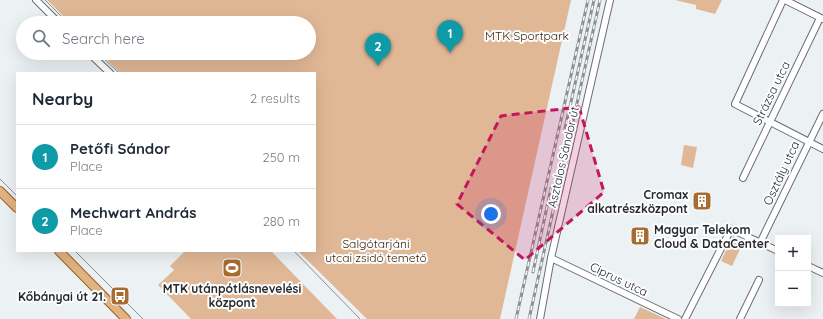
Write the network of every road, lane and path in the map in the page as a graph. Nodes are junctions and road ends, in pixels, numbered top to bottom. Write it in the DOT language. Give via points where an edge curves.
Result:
graph roads {
  1 [pos="36,0"];
  2 [pos="610,0"];
  3 [pos="784,0"];
  4 [pos="52,16"];
  5 [pos="822,18"];
  6 [pos="97,60"];
  7 [pos="109,72"];
  8 [pos="823,114"];
  9 [pos="769,123"];
  10 [pos="808,141"];
  11 [pos="823,149"];
  12 [pos="743,178"];
  13 [pos="1,194"];
  14 [pos="16,207"];
  15 [pos="760,243"];
  16 [pos="775,250"];
  17 [pos="60,252"];
  18 [pos="551,258"];
  19 [pos="811,267"];
  20 [pos="823,273"];
  21 [pos="759,280"];
  22 [pos="126,319"];
  23 [pos="540,319"];
  24 [pos="678,319"];
  25 [pos="685,319"];
  26 [pos="740,319"];
  1 -- 4 [label="street"];
  2 -- 18 [label="street, Asztalos Sándor út"];
  3 -- 5 [label="street"];
  3 -- 9 [label="street" via="734,101 737,106"];
  5 -- 9 [label="street, Strázsa utca"];
  6 -- 7 [label="street"];
  8 -- 10 [label="street, Osztály utca"];
  9 -- 10 [label="street"];
  9 -- 12 [label="street, Strázsa utca"];
  10 -- 11 [label="street"];
  10 -- 15 [label="street, Osztály utca"];
  13 -- 14 [label="main road"];
  15 -- 16 [label="street"];
  15 -- 25 [label="street" via="731,229"];
  17 -- 22 [label="main road"];
  18 -- 23 [label="street, Asztalos Sándor út"];
  18 -- 24 [label="street, Ciprus utca"];
  19 -- 20 [label="street"];
  21 -- 26 [label="street"];
}
